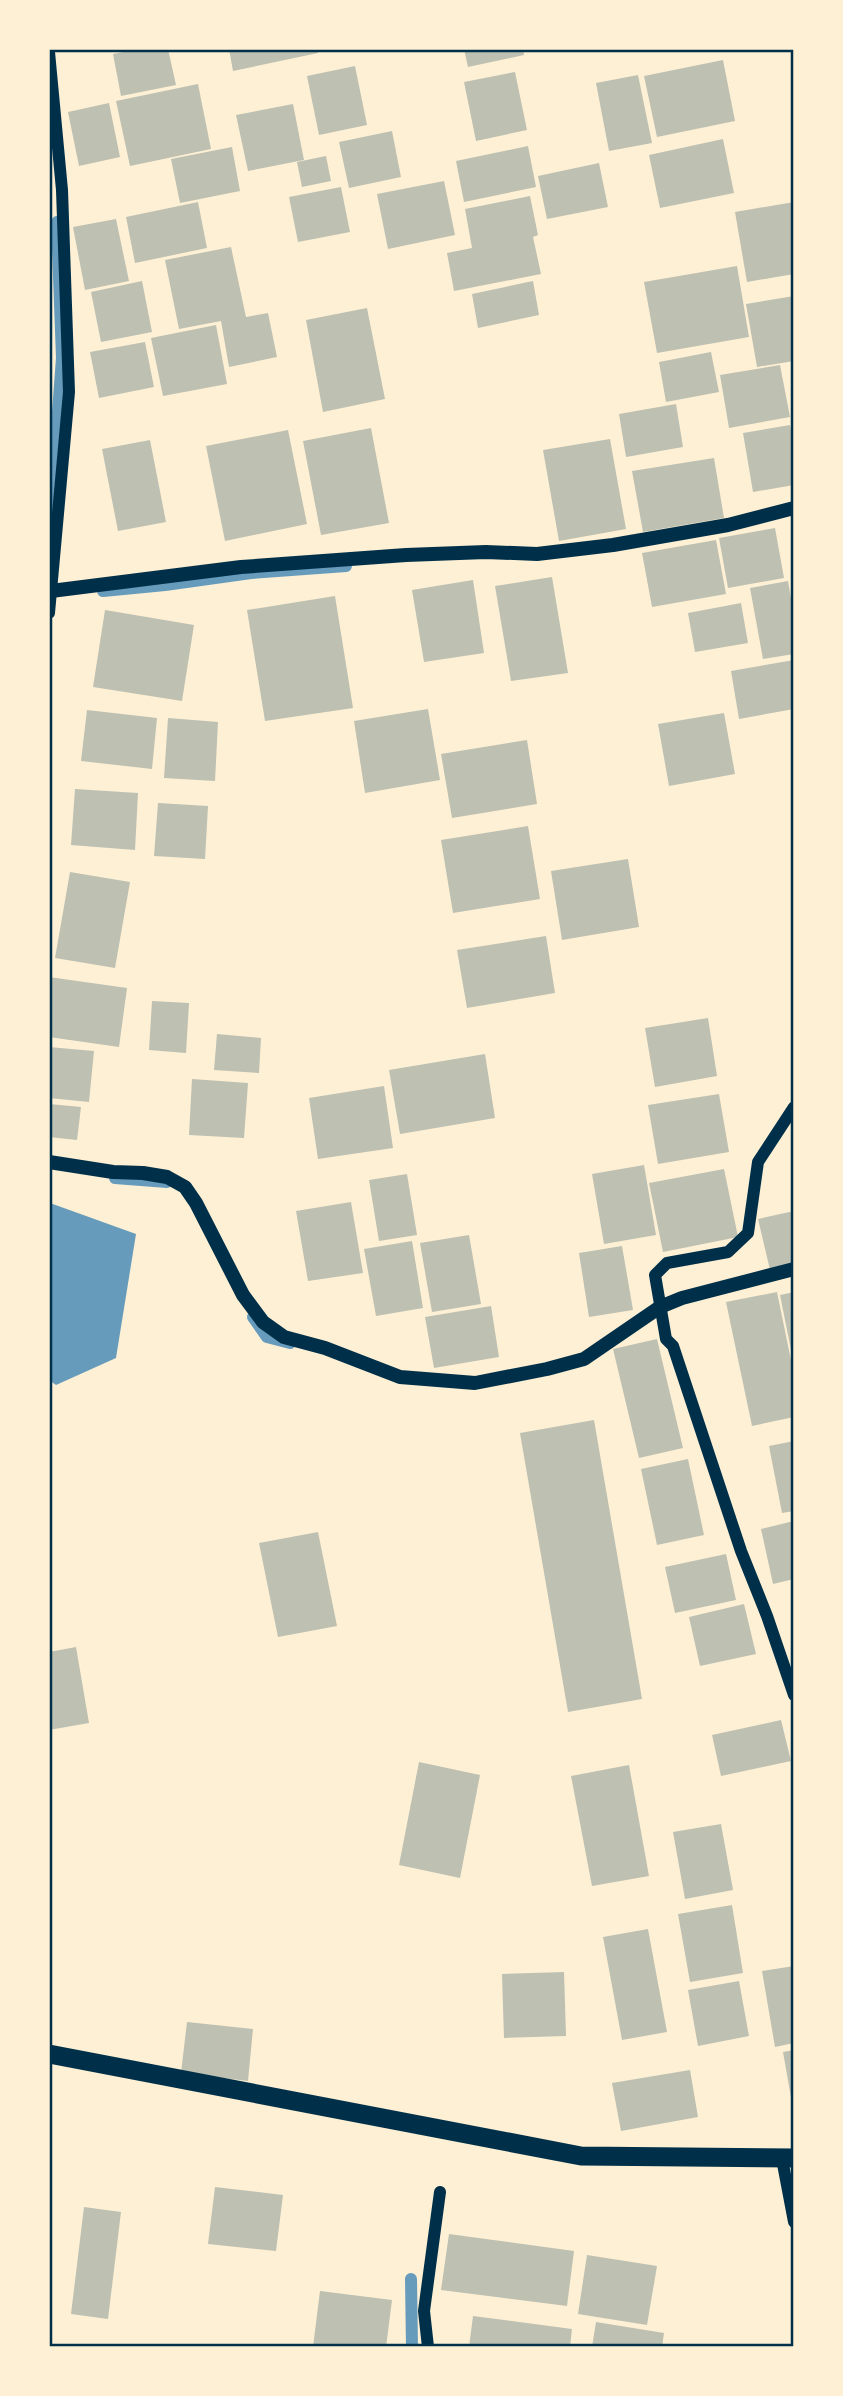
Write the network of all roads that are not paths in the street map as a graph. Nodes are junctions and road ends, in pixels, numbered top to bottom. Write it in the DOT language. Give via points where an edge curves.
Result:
graph roads {
  1 [pos="49,52"];
  2 [pos="794,508"];
  3 [pos="51,591"];
  4 [pos="49,613"];
  5 [pos="794,1107"];
  6 [pos="49,1163"];
  7 [pos="794,1269"];
  8 [pos="660,1307"];
  9 [pos="794,1695"];
  10 [pos="49,2054"];
  11 [pos="788,2159"];
  12 [pos="440,2192"];
  13 [pos="794,2222"];
  14 [pos="428,2347"];
  1 -- 3 [label="street" via="62,190 69,392"];
  2 -- 3 [label="main road" via="728,525 537,554 406,555 241,567"];
  3 -- 4 [label="street"];
  5 -- 8 [label="street" via="758,1162 748,1233 728,1252 667,1263 655,1275"];
  6 -- 8 [label="main road" via="167,1177 185,1187 262,1322 284,1337 400,1377 475,1383 547,1369 584,1359"];
  7 -- 8 [label="main road"];
  8 -- 9 [label="street" via="666,1339 673,1346"];
  10 -- 11 [label="highway" via="581,2156"];
  11 -- 13 [label="street"];
  12 -- 14 [label="street" via="424,2311"];
}
